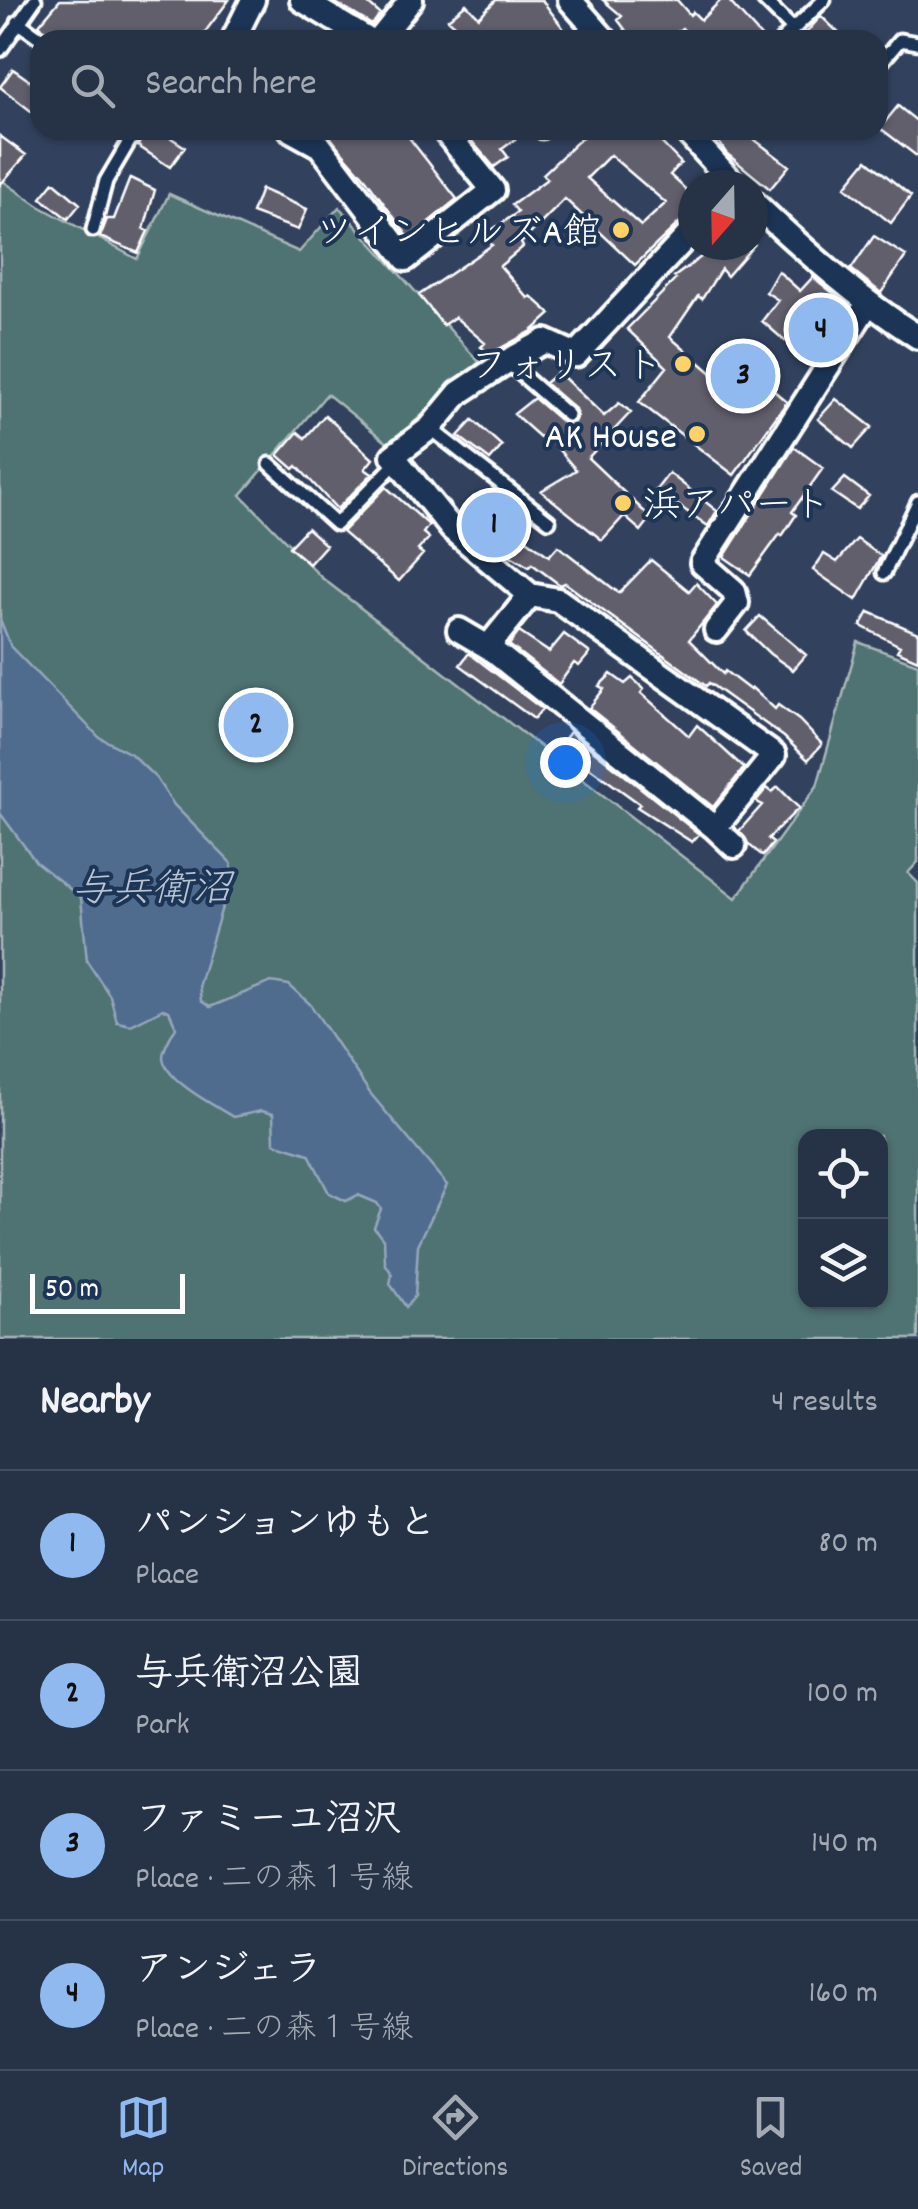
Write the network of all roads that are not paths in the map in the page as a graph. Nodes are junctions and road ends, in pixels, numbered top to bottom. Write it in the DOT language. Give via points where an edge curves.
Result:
graph roads {
  1 [pos="34,0"];
  2 [pos="253,0"];
  3 [pos="302,0"];
  4 [pos="412,0"];
  5 [pos="570,0"];
  6 [pos="764,0"];
  7 [pos="824,0"];
  8 [pos="18,22"];
  9 [pos="793,29"];
  10 [pos="238,30"];
  11 [pos="352,30"];
  12 [pos="387,30"];
  13 [pos="596,30"];
  14 [pos="30,31"];
  15 [pos="918,44"];
  16 [pos="0,50"];
  17 [pos="888,54"];
  18 [pos="130,140"];
  19 [pos="309,140"];
  20 [pos="452,140"];
  21 [pos="695,140"];
  22 [pos="722,170"];
  23 [pos="768,216"];
  24 [pos="93,230"];
  25 [pos="678,246"];
  26 [pos="867,305"];
  27 [pos="918,338"];
  28 [pos="506,362"];
  29 [pos="568,415"];
  30 [pos="430,428"];
  31 [pos="398,461"];
  32 [pos="270,464"];
  33 [pos="918,502"];
  34 [pos="549,521"];
  35 [pos="884,573"];
  36 [pos="530,595"];
  37 [pos="459,630"];
  38 [pos="716,630"];
  39 [pos="488,647"];
  40 [pos="715,828"];
  41 [pos="734,846"];
  1 -- 8 [label="lane"];
  2 -- 10 [label="street"];
  3 -- 11 [label="street"];
  4 -- 12 [label="street"];
  5 -- 13 [label="street"];
  6 -- 9 [label="lane"];
  7 -- 9 [label="lane"];
  8 -- 14 [label="lane"];
  8 -- 16 [label="lane"];
  15 -- 17 [label="lane" via="900,40"];
  18 -- 24 [label="lane" via="106,181"];
  19 -- 20 [label="street" via="406,259 493,190"];
  21 -- 22 [label="street"];
  23 -- 26 [label="street"];
  25 -- 28 [label="street" via="576,355 545,342"];
  26 -- 27 [label="street"];
  26 -- 38 [label="street" via="702,563 734,590 737,603"];
  28 -- 29 [label="lane"];
  28 -- 30 [label="street" via="459,393"];
  30 -- 31 [label="street" via="393,456"];
  30 -- 34 [label="lane"];
  31 -- 32 [label="lane" via="336,524"];
  31 -- 36 [label="street" via="452,529"];
  33 -- 35 [label="lane"];
  36 -- 39 [label="street"];
  36 -- 40 [label="street" via="558,600 774,755"];
  37 -- 39 [label="street"];
  39 -- 40 [label="street"];
  40 -- 41 [label="street"];
}
